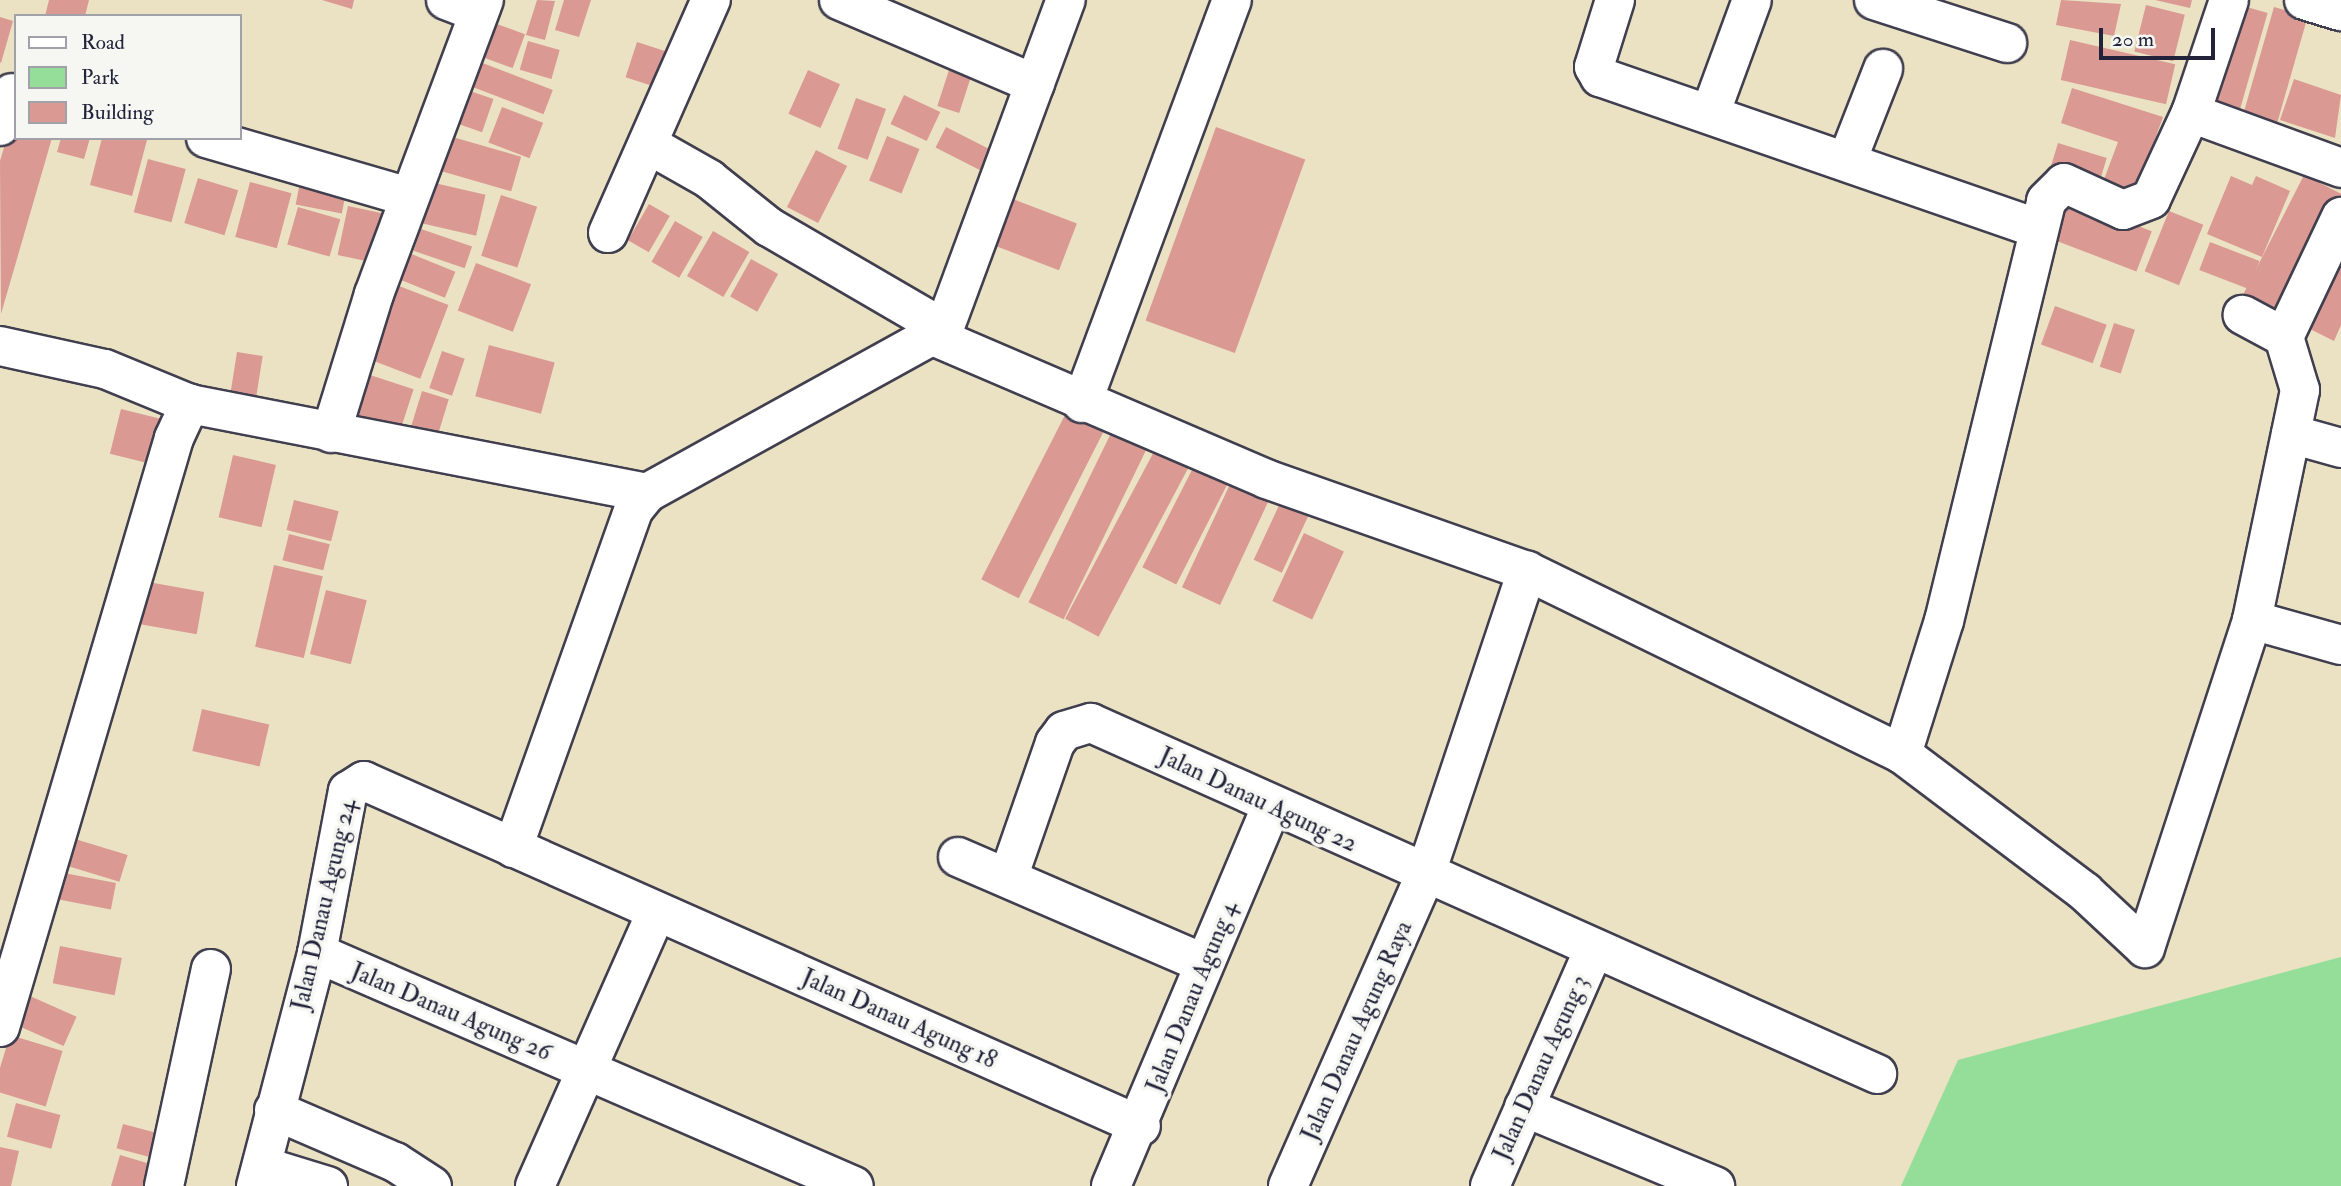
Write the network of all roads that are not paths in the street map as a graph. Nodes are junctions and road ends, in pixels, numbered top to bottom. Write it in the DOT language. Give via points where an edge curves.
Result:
graph roads {
  1 [pos="711,0"];
  2 [pos="839,0"];
  3 [pos="1066,0"];
  4 [pos="1232,0"];
  5 [pos="1615,0"];
  6 [pos="1752,0"];
  7 [pos="1874,0"];
  8 [pos="2229,0"];
  9 [pos="2304,0"];
  10 [pos="469,4"];
  11 [pos="2341,11"];
  12 [pos="2007,43"];
  13 [pos="1883,69"];
  14 [pos="1035,84"];
  15 [pos="2191,113"];
  16 [pos="1710,114"];
  17 [pos="213,140"];
  18 [pos="651,146"];
  19 [pos="1847,161"];
  20 [pos="2341,168"];
  21 [pos="409,197"];
  22 [pos="2341,218"];
  23 [pos="2038,229"];
  24 [pos="608,233"];
  25 [pos="2243,315"];
  26 [pos="938,332"];
  27 [pos="2284,337"];
  28 [pos="0,346"];
  29 [pos="1082,403"];
  30 [pos="190,404"];
  31 [pos="331,433"];
  32 [pos="2291,434"];
  33 [pos="2341,448"];
  34 [pos="647,493"];
  35 [pos="1527,571"];
  36 [pos="2252,620"];
  37 [pos="2341,645"];
  38 [pos="1902,754"];
  39 [pos="1271,808"];
  40 [pos="513,848"];
  41 [pos="958,856"];
  42 [pos="1009,875"];
  43 [pos="1425,876"];
  44 [pos="656,913"];
  45 [pos="1593,951"];
  46 [pos="317,953"];
  47 [pos="1203,963"];
  48 [pos="211,969"];
  49 [pos="0,1027"];
  50 [pos="586,1070"];
  51 [pos="1877,1074"];
  52 [pos="1524,1107"];
  53 [pos="274,1110"];
  54 [pos="1142,1126"];
  55 [pos="259,1176"];
  56 [pos="164,1186"];
  57 [pos="328,1186"];
  58 [pos="432,1186"];
  59 [pos="535,1186"];
  60 [pos="854,1186"];
  61 [pos="1111,1186"];
  62 [pos="1289,1186"];
  63 [pos="1490,1186"];
  64 [pos="1715,1186"];
  1 -- 18 [label="street"];
  2 -- 14 [label="street"];
  3 -- 14 [label="street"];
  4 -- 29 [label="street"];
  5 -- 16 [label="street" via="1595,72"];
  6 -- 16 [label="street"];
  7 -- 12 [label="street"];
  8 -- 15 [label="street"];
  9 -- 11 [label="street"];
  10 -- 21 [label="street"];
  13 -- 19 [label="street"];
  14 -- 26 [label="street"];
  15 -- 20 [label="street"];
  15 -- 23 [label="street" via="2142,207 2123,210 2064,183 2049,193"];
  16 -- 19 [label="street"];
  17 -- 21 [label="street"];
  18 -- 24 [label="street"];
  18 -- 26 [label="street" via="709,179 769,227"];
  19 -- 23 [label="street"];
  21 -- 31 [label="street"];
  22 -- 27 [label="street"];
  23 -- 38 [label="street" via="1944,621"];
  25 -- 27 [label="street"];
  26 -- 29 [label="street"];
  26 -- 34 [label="street"];
  27 -- 32 [label="street" via="2300,390"];
  28 -- 30 [label="street" via="106,369"];
  29 -- 35 [label="street" via="1266,480"];
  30 -- 31 [label="street"];
  30 -- 49 [label="street" via="174,438"];
  31 -- 34 [label="street"];
  32 -- 33 [label="street"];
  32 -- 36 [label="street"];
  34 -- 40 [label="street" via="623,532"];
  35 -- 38 [label="street"];
  35 -- 43 [label="street, Jalan Danau Agung Raya"];
  36 -- 37 [label="street"];
  36 -- 38 [label="street" via="2144,948 2085,892"];
  39 -- 42 [label="street, Jalan Danau Agung 22" via="1106,729 1075,725 1055,743"];
  39 -- 43 [label="street, Jalan Danau Agung 22"];
  39 -- 47 [label="street, Jalan Danau Agung 4"];
  40 -- 44 [label="street, Jalan Danau Agung 24"];
  40 -- 46 [label="street, Jalan Danau Agung 24" via="364,781 354,784"];
  41 -- 42 [label="street"];
  42 -- 47 [label="street"];
  43 -- 45 [label="street, Jalan Danau Agung 22"];
  43 -- 62 [label="street, Jalan Danau Agung Raya"];
  44 -- 50 [label="street"];
  44 -- 54 [label="street, Jalan Danau Agung 18"];
  45 -- 51 [label="street, Jalan Danau Agung 22"];
  45 -- 52 [label="street, Jalan Danau Agung 3"];
  46 -- 50 [label="street, Jalan Danau Agung 26"];
  46 -- 53 [label="street, Jalan Danau Agung 24"];
  47 -- 54 [label="street, Jalan Danau Agung 4"];
  48 -- 56 [label="street"];
  50 -- 59 [label="street"];
  50 -- 60 [label="street, Jalan Danau Agung 26"];
  52 -- 63 [label="street, Jalan Danau Agung 3"];
  52 -- 64 [label="street"];
  53 -- 55 [label="street, Jalan Danau Agung 24"];
  53 -- 58 [label="street" via="395,1162"];
  54 -- 61 [label="street, Jalan Danau Agung 4"];
  55 -- 57 [label="street"];
}
